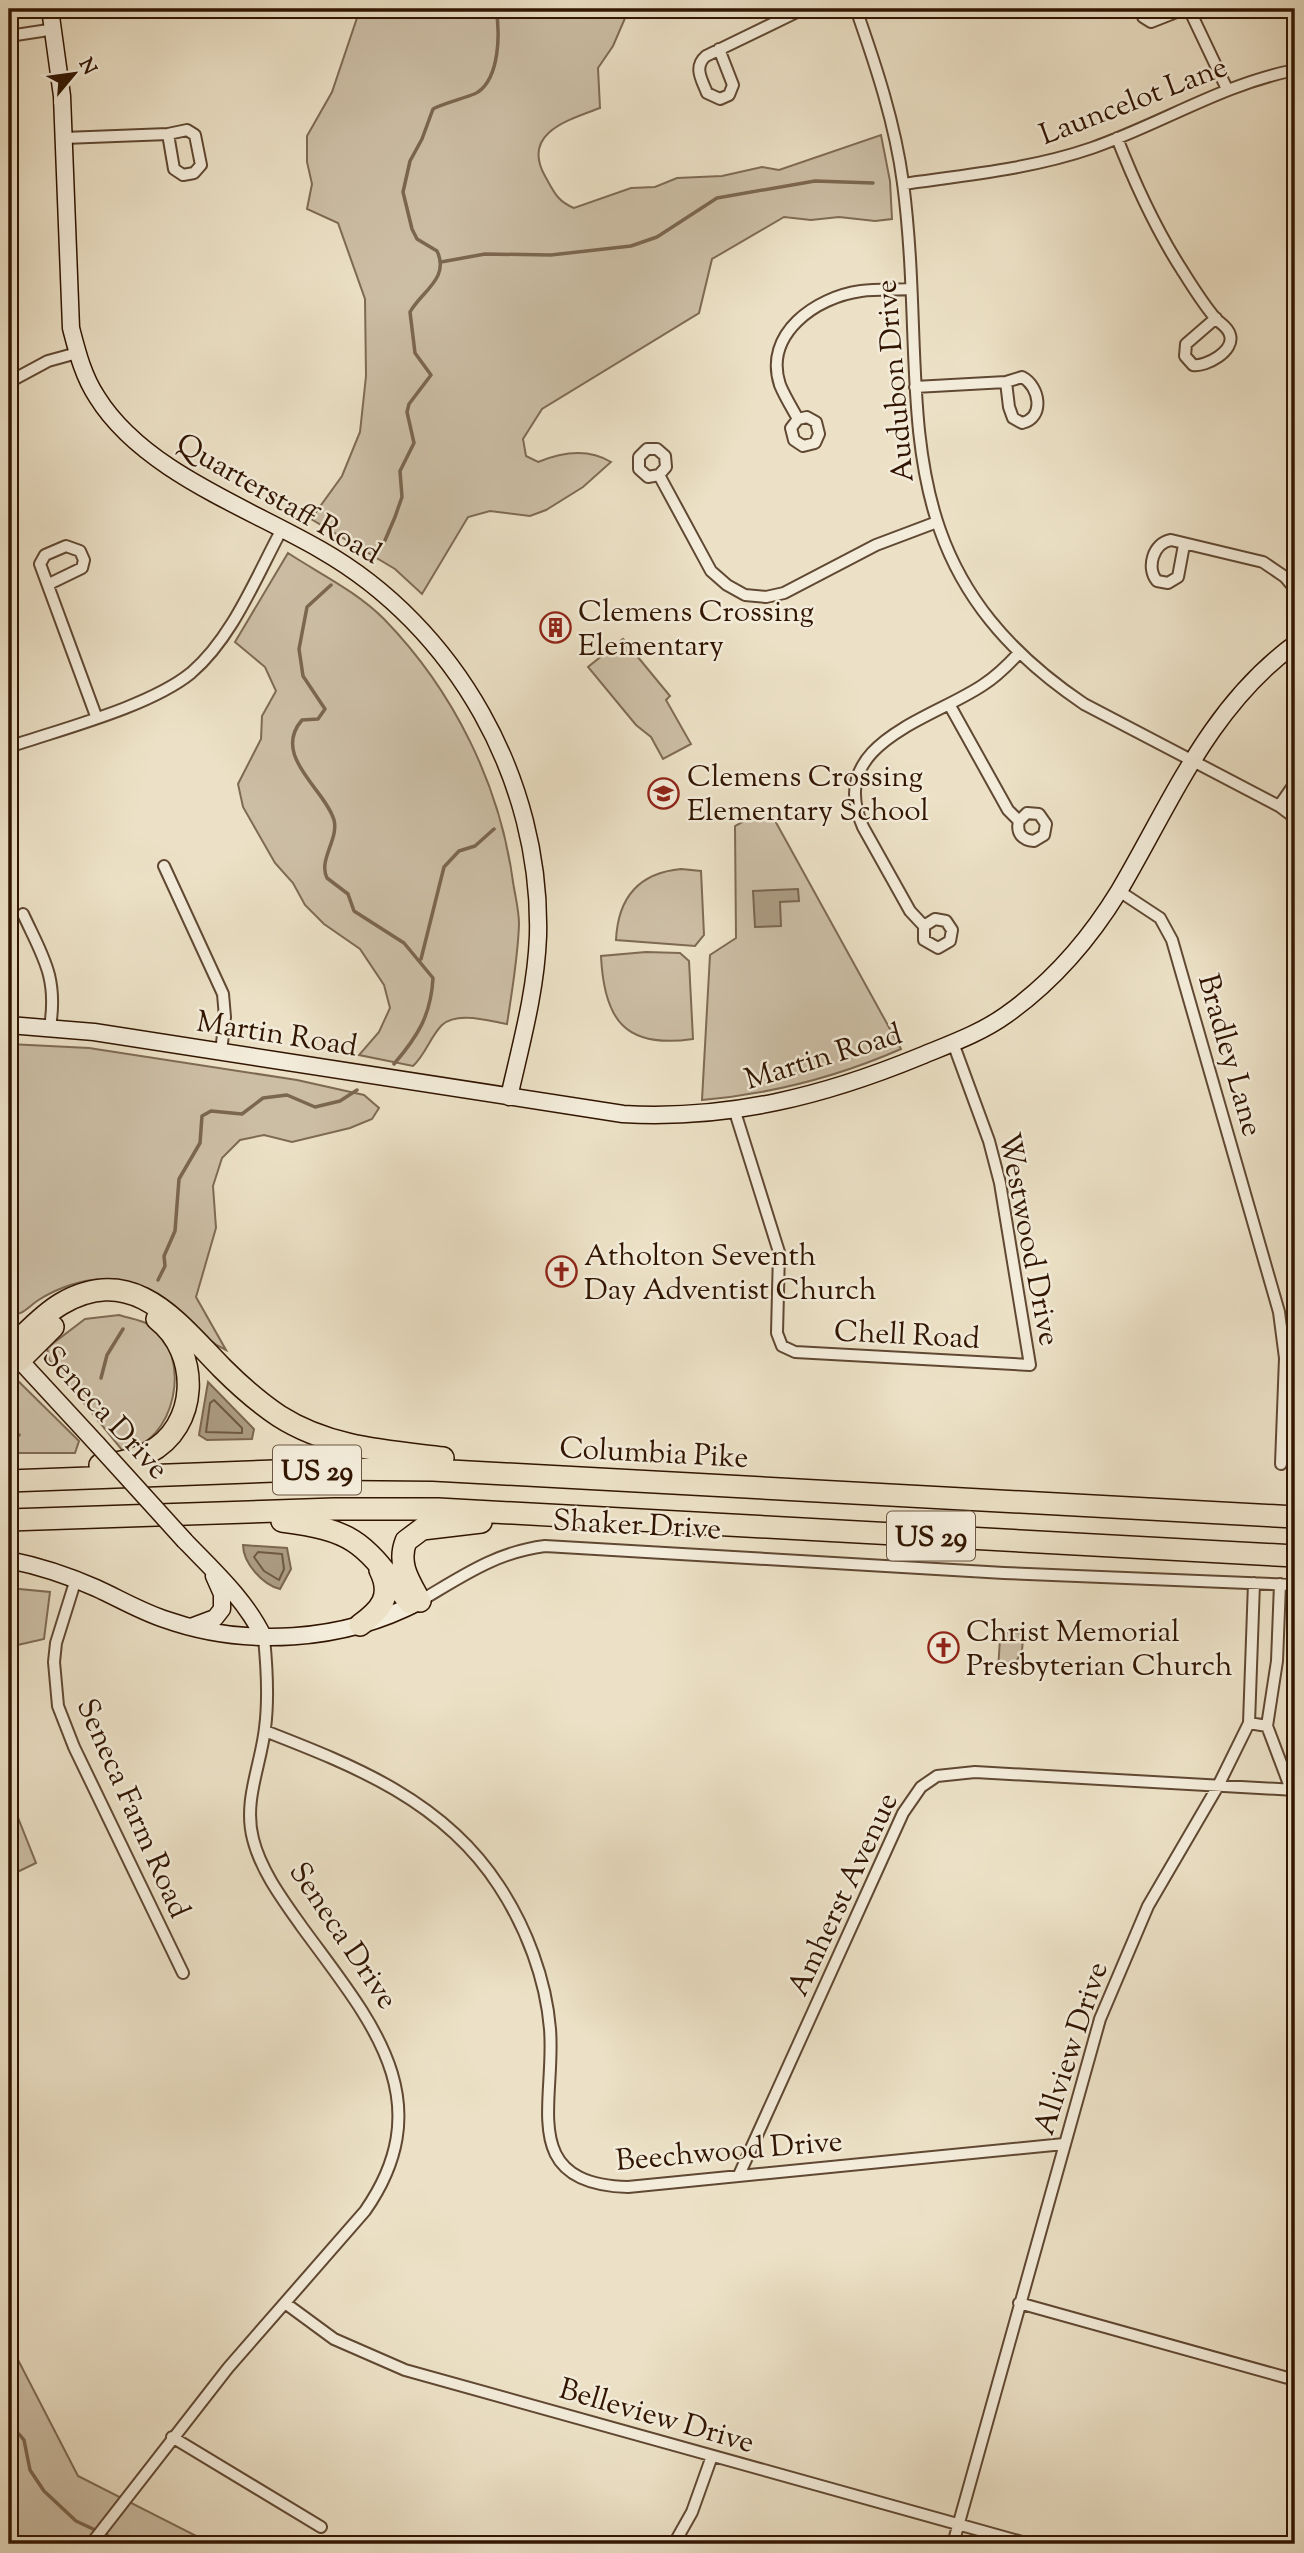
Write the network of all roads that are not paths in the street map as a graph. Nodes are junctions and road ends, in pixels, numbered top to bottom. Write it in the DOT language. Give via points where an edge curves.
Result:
graph roads {
  1 [pos="50,9"];
  2 [pos="803,9"];
  3 [pos="856,9"];
  4 [pos="1141,9"];
  5 [pos="1187,9"];
  6 [pos="55,29"];
  7 [pos="9,36"];
  8 [pos="719,49"];
  9 [pos="1295,70"];
  10 [pos="1227,89"];
  11 [pos="169,134"];
  12 [pos="64,138"];
  13 [pos="1117,138"];
  14 [pos="903,184"];
  15 [pos="910,289"];
  16 [pos="1216,318"];
  17 [pos="77,352"];
  18 [pos="9,382"];
  19 [pos="1006,382"];
  20 [pos="915,387"];
  21 [pos="799,419"];
  22 [pos="659,475"];
  23 [pos="937,522"];
  24 [pos="282,529"];
  25 [pos="1184,545"];
  26 [pos="49,584"];
  27 [pos="1295,589"];
  28 [pos="1295,644"];
  29 [pos="1019,653"];
  30 [pos="949,704"];
  31 [pos="96,716"];
  32 [pos="9,747"];
  33 [pos="1190,761"];
  34 [pos="1295,783"];
  35 [pos="1279,806"];
  36 [pos="1295,818"];
  37 [pos="1019,821"];
  38 [pos="164,866"];
  39 [pos="1119,891"];
  40 [pos="23,914"];
  41 [pos="924,926"];
  42 [pos="9,1026"];
  43 [pos="50,1027"];
  44 [pos="953,1043"];
  45 [pos="221,1052"];
  46 [pos="509,1097"];
  47 [pos="734,1112"];
  48 [pos="1295,1331"];
  49 [pos="1283,1334"];
  50 [pos="13,1353"];
  51 [pos="1030,1365"];
  52 [pos="1280,1464"];
  53 [pos="9,1479"];
  54 [pos="625,1479"];
  55 [pos="221,1512"];
  56 [pos="566,1515"];
  57 [pos="1295,1517"];
  58 [pos="9,1520"];
  59 [pos="1295,1556"];
  60 [pos="375,1559"];
  61 [pos="9,1560"];
  62 [pos="211,1567"];
  63 [pos="75,1579"];
  64 [pos="1254,1583"];
  65 [pos="1280,1584"];
  66 [pos="1295,1585"];
  67 [pos="416,1603"];
  68 [pos="360,1625"];
  69 [pos="190,1627"];
  70 [pos="264,1638"];
  71 [pos="1249,1723"];
  72 [pos="1267,1726"];
  73 [pos="265,1731"];
  74 [pos="1218,1786"];
  75 [pos="1294,1793"];
  76 [pos="183,1973"];
  77 [pos="1064,2144"];
  78 [pos="738,2175"];
  79 [pos="285,2303"];
  80 [pos="1019,2303"];
  81 [pos="1295,2380"];
  82 [pos="172,2437"];
  83 [pos="712,2456"];
  84 [pos="958,2525"];
  85 [pos="321,2527"];
  86 [pos="94,2540"];
  87 [pos="674,2544"];
  88 [pos="953,2544"];
  89 [pos="1029,2544"];
  1 -- 6 [label="street, Quarterstaff Road"];
  2 -- 8 [label="street"];
  3 -- 14 [label="street, Audubon Drive" via="884,91"];
  4 -- 5 [label="street" via="1150,22"];
  5 -- 10 [label="street"];
  6 -- 7 [label="street"];
  6 -- 12 [label="street, Quarterstaff Road"];
  9 -- 10 [label="street, Launcelot Lane"];
  10 -- 13 [label="street, Launcelot Lane"];
  11 -- 12 [label="street"];
  12 -- 17 [label="street, Quarterstaff Road" via="68,297"];
  13 -- 14 [label="street, Launcelot Lane" via="1046,162"];
  13 -- 16 [label="street" via="1168,248"];
  14 -- 15 [label="street, Audubon Drive"];
  15 -- 20 [label="street, Audubon Drive"];
  15 -- 21 [label="street" via="836,296 795,322 780,346 778,372"];
  16 -- 16 [label="street" via="1230,333 1228,348 1204,364 1193,365 1185,356 1186,344"];
  17 -- 18 [label="street"];
  17 -- 24 [label="street, Quarterstaff Road" via="97,397 126,434 162,462"];
  19 -- 20 [label="street"];
  20 -- 23 [label="street, Audubon Drive" via="919,445"];
  22 -- 23 [label="street" via="712,571 745,595 784,593 876,545"];
  23 -- 29 [label="street, Audubon Drive" via="974,598"];
  24 -- 31 [label="street" via="232,621 204,660 172,686"];
  24 -- 46 [label="street, Quarterstaff Road" via="356,572 413,620 471,695 512,780 534,872 538,935"];
  25 -- 27 [label="street" via="1263,562"];
  26 -- 31 [label="street"];
  28 -- 33 [label="street, Martin Road" via="1234,699"];
  29 -- 30 [label="street" via="992,678"];
  29 -- 33 [label="street, Audubon Drive" via="1084,704"];
  30 -- 37 [label="street" via="1008,810"];
  30 -- 41 [label="street" via="877,746 859,770 854,790 863,827 910,911"];
  31 -- 32 [label="street"];
  33 -- 35 [label="street, Audubon Drive"];
  33 -- 39 [label="street, Martin Road"];
  34 -- 35 [label="street"];
  35 -- 36 [label="street, Audubon Drive"];
  38 -- 45 [label="street" via="223,994"];
  39 -- 44 [label="street, Martin Road" via="1085,943 1049,981 1004,1017"];
  39 -- 49 [label="street, Bradley Lane" via="1160,918 1172,940"];
  40 -- 43 [label="street" via="51,978"];
  42 -- 43 [label="street, Martin Road"];
  43 -- 45 [label="street, Martin Road"];
  44 -- 47 [label="street, Martin Road" via="840,1087"];
  44 -- 51 [label="street, Westwood Drive" via="1000,1183"];
  45 -- 46 [label="street, Martin Road"];
  46 -- 47 [label="street, Martin Road" via="623,1114"];
  47 -- 51 [label="street, Chell Road" via="779,1252 777,1333 782,1346 794,1352"];
  48 -- 49 [label="street"];
  49 -- 52 [label="street, Bradley Lane"];
  50 -- 53 [label="highway" via="68,1316 89,1307 124,1305 148,1313 169,1330 183,1354 188,1392 181,1421 149,1452 128,1461"];
  50 -- 54 [label="highway" via="61,1304 93,1292 128,1292 167,1311 240,1385 280,1416 317,1435 368,1449"];
  50 -- 62 [label="street, Seneca Drive, bridge"];
  53 -- 54 [label="highway, Columbia Pike / US 29" via="328,1469"];
  54 -- 57 [label="highway, Columbia Pike / US 29"];
  55 -- 56 [label="highway, US 29" via="438,1509"];
  55 -- 58 [label="highway, US 29"];
  55 -- 60 [label="highway" via="325,1527 354,1540"];
  56 -- 59 [label="highway, US 29"];
  56 -- 67 [label="highway" via="434,1527 413,1534 406,1541 402,1559"];
  60 -- 67 [label="highway"];
  60 -- 68 [label="highway" via="386,1580 385,1599"];
  61 -- 63 [label="street, Shaker Drive"];
  62 -- 69 [label="street" via="222,1594 222,1609 215,1618"];
  62 -- 70 [label="street, Seneca Drive" via="255,1619"];
  63 -- 69 [label="street, Shaker Drive" via="135,1608"];
  63 -- 76 [label="street, Seneca Farm Road" via="56,1643 58,1706"];
  64 -- 65 [label="street, Shaker Drive"];
  64 -- 67 [label="street, Shaker Drive" via="545,1546 495,1558"];
  64 -- 71 [label="street, Allview Drive"];
  65 -- 66 [label="street, Shaker Drive"];
  65 -- 72 [label="street" via="1277,1661"];
  67 -- 68 [label="street, Shaker Drive"];
  68 -- 70 [label="street, Shaker Drive"];
  69 -- 70 [label="street, Shaker Drive"];
  70 -- 73 [label="street, Seneca Drive"];
  71 -- 72 [label="street"];
  71 -- 74 [label="street, Allview Drive"];
  72 -- 75 [label="street"];
  73 -- 78 [label="street, Beechwood Drive" via="403,1792 447,1824 498,1885 523,1932 547,2004 551,2053 547,2135 563,2166 581,2179 615,2187"];
  73 -- 79 [label="street, Seneca Drive" via="254,1773 252,1837 282,1898 372,2023 388,2058 399,2100 396,2147 380,2190"];
  74 -- 75 [label="street, Amherst Avenue"];
  74 -- 77 [label="street, Allview Drive" via="1131,1941 1100,2019"];
  74 -- 78 [label="street, Amherst Avenue" via="975,1772 937,1776 921,1787 903,1813"];
  77 -- 78 [label="street, Beechwood Drive"];
  77 -- 80 [label="street, Allview Drive"];
  79 -- 82 [label="street, Seneca Drive"];
  79 -- 83 [label="street, Belleview Drive" via="334,2339 380,2362"];
  80 -- 81 [label="street"];
  80 -- 84 [label="street, Allview Drive"];
  82 -- 85 [label="street"];
  82 -- 86 [label="street, Seneca Drive"];
  83 -- 84 [label="street, Belleview Drive"];
  83 -- 87 [label="street" via="692,2512"];
  84 -- 88 [label="street, Allview Drive"];
  84 -- 89 [label="street, Belleview Drive"];
}
